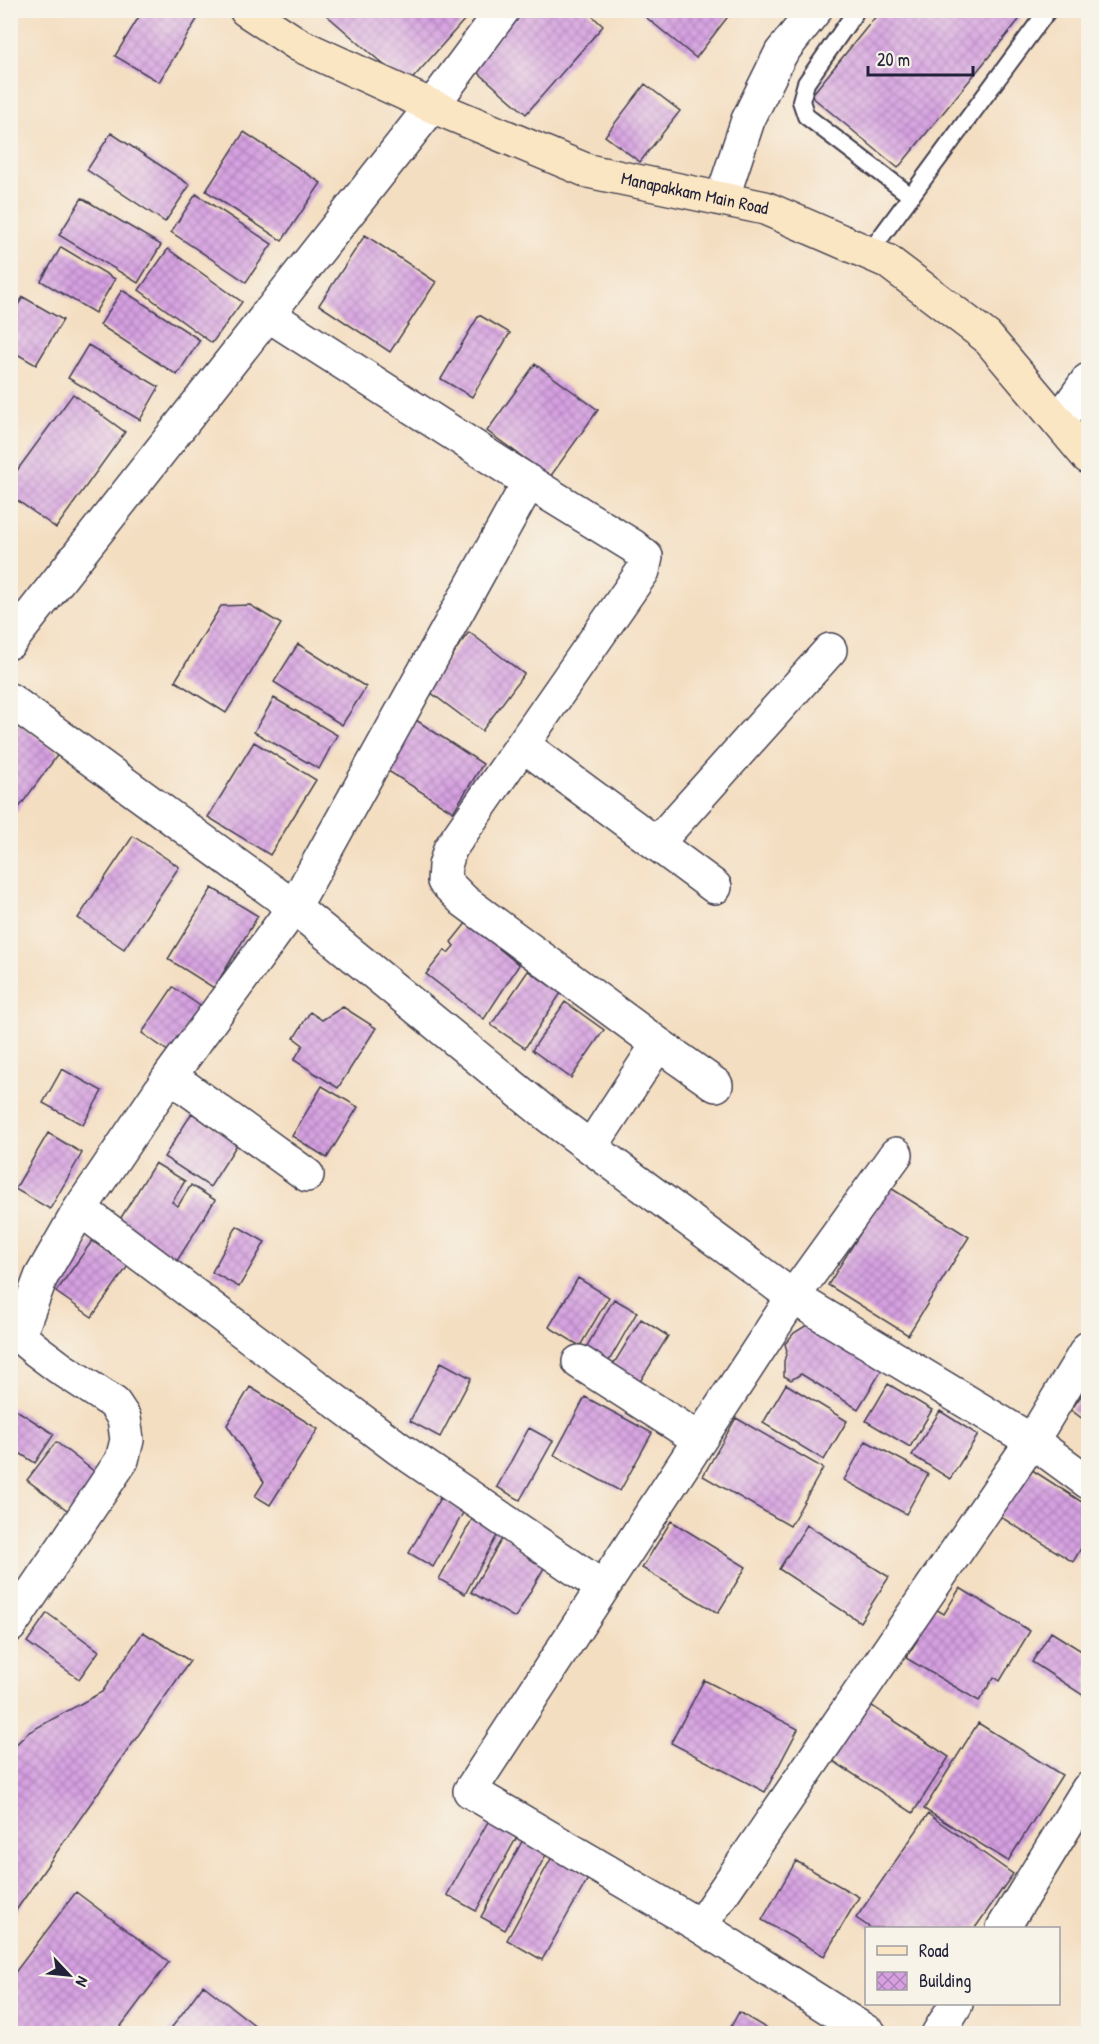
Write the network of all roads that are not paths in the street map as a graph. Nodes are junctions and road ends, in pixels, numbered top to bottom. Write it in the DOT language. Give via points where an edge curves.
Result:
graph roads {
  1 [pos="246,10"];
  2 [pos="503,10"];
  3 [pos="815,10"];
  4 [pos="1048,10"];
  5 [pos="854,14"];
  6 [pos="432,106"];
  7 [pos="910,196"];
  8 [pos="722,199"];
  9 [pos="869,253"];
  10 [pos="267,314"];
  11 [pos="1089,380"];
  12 [pos="1059,421"];
  13 [pos="1089,457"];
  14 [pos="529,482"];
  15 [pos="10,642"];
  16 [pos="830,650"];
  17 [pos="10,700"];
  18 [pos="523,745"];
  19 [pos="657,843"];
  20 [pos="715,886"];
  21 [pos="294,907"];
  22 [pos="658,1044"];
  23 [pos="170,1076"];
  24 [pos="716,1085"];
  25 [pos="591,1147"];
  26 [pos="896,1154"];
  27 [pos="306,1174"];
  28 [pos="80,1209"];
  29 [pos="793,1297"];
  30 [pos="15,1328"];
  31 [pos="1089,1348"];
  32 [pos="579,1362"];
  33 [pos="699,1438"];
  34 [pos="1032,1442"];
  35 [pos="1089,1482"];
  36 [pos="602,1587"];
  37 [pos="10,1626"];
  38 [pos="1089,1789"];
  39 [pos="700,1926"];
  40 [pos="1004,1927"];
  41 [pos="955,2005"];
  42 [pos="870,2034"];
  43 [pos="938,2034"];
  1 -- 6 [label="main road, Manapakkam Main Road" via="299,45"];
  2 -- 6 [label="street"];
  3 -- 8 [label="street" via="781,53 748,120"];
  4 -- 7 [label="lane"];
  5 -- 7 [label="lane" via="806,83 801,101 806,116"];
  6 -- 8 [label="main road, Manapakkam Main Road" via="588,171"];
  6 -- 10 [label="street"];
  7 -- 9 [label="lane"];
  8 -- 9 [label="main road, Manapakkam Main Road" via="765,208"];
  9 -- 12 [label="main road, Manapakkam Main Road" via="887,261 987,337"];
  10 -- 14 [label="street"];
  10 -- 15 [label="street"];
  11 -- 12 [label="street"];
  12 -- 13 [label="main road, Manapakkam Main Road"];
  14 -- 18 [label="street" via="646,557 644,571"];
  14 -- 21 [label="street"];
  16 -- 19 [label="street"];
  17 -- 21 [label="street"];
  18 -- 19 [label="street"];
  18 -- 22 [label="street" via="450,849 444,881 464,901"];
  19 -- 20 [label="street"];
  21 -- 23 [label="street"];
  21 -- 25 [label="street"];
  22 -- 24 [label="street"];
  22 -- 25 [label="street"];
  23 -- 27 [label="street"];
  23 -- 28 [label="street"];
  25 -- 29 [label="street"];
  26 -- 29 [label="street"];
  28 -- 30 [label="street"];
  28 -- 36 [label="street" via="398,1448"];
  29 -- 33 [label="street"];
  29 -- 34 [label="street"];
  30 -- 37 [label="street" via="60,1368 114,1403 124,1418 127,1440 122,1460"];
  31 -- 34 [label="street"];
  32 -- 33 [label="street"];
  33 -- 36 [label="street"];
  34 -- 35 [label="street"];
  34 -- 39 [label="street"];
  36 -- 39 [label="street" via="470,1791"];
  38 -- 40 [label="street"];
  39 -- 42 [label="street"];
  41 -- 43 [label="street"];
}
